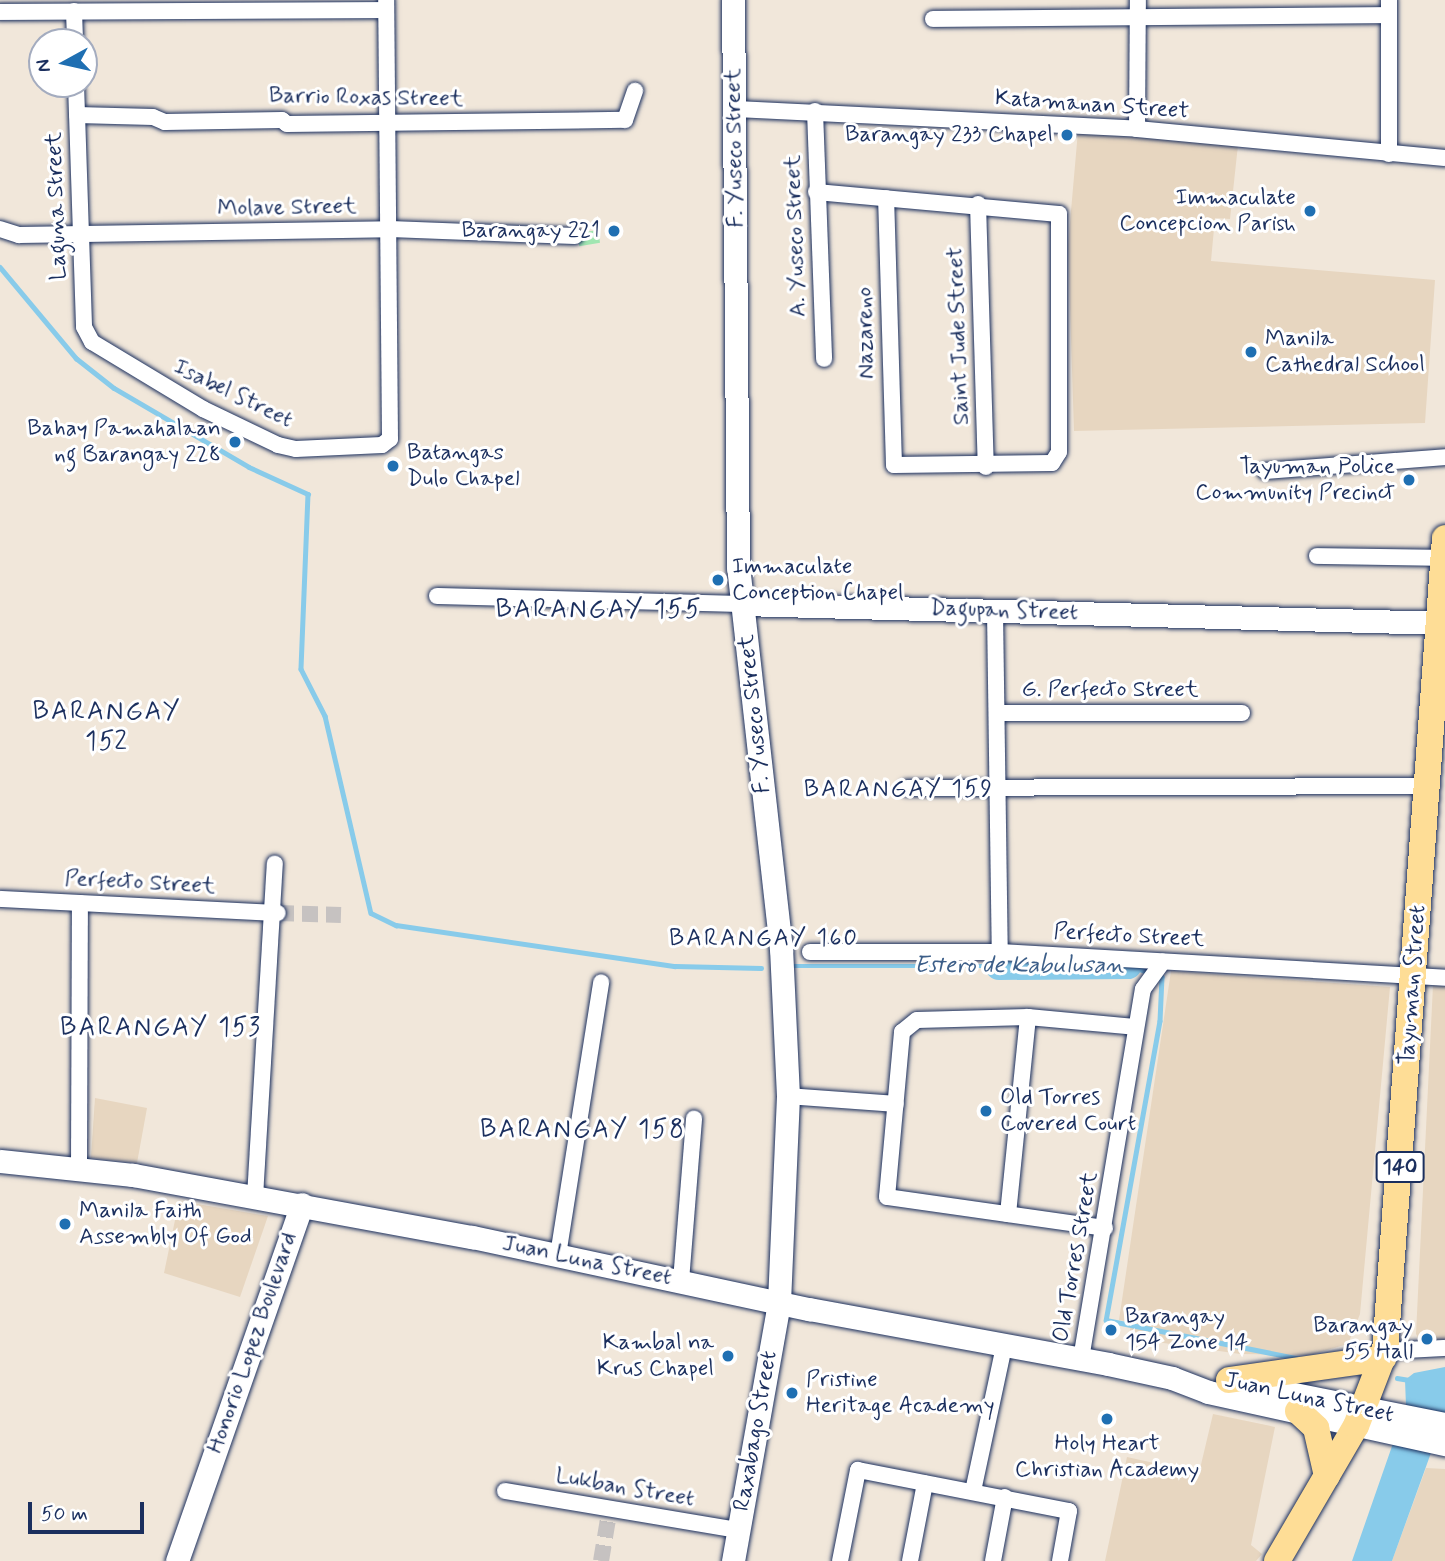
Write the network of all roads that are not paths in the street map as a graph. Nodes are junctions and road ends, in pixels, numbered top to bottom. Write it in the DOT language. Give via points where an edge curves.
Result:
graph roads {
  1 [pos="733,0"];
  2 [pos="386,5"];
  3 [pos="1389,7"];
  4 [pos="1138,8"];
  5 [pos="74,11"];
  6 [pos="0,12"];
  7 [pos="933,19"];
  8 [pos="75,28"];
  9 [pos="635,91"];
  10 [pos="76,98"];
  11 [pos="734,109"];
  12 [pos="815,111"];
  13 [pos="77,115"];
  14 [pos="388,124"];
  15 [pos="1137,129"];
  16 [pos="1389,154"];
  17 [pos="1445,158"];
  18 [pos="816,192"];
  19 [pos="886,198"];
  20 [pos="978,204"];
  21 [pos="0,229"];
  22 [pos="390,229"];
  23 [pos="81,234"];
  24 [pos="575,236"];
  25 [pos="84,327"];
  26 [pos="824,359"];
  27 [pos="1445,457"];
  28 [pos="986,467"];
  29 [pos="1265,471"];
  30 [pos="1444,548"];
  31 [pos="1317,556"];
  32 [pos="437,596"];
  33 [pos="742,604"];
  34 [pos="995,611"];
  35 [pos="1442,623"];
  36 [pos="997,713"];
  37 [pos="1242,713"];
  38 [pos="1427,786"];
  39 [pos="907,788"];
  40 [pos="999,789"];
  41 [pos="275,864"];
  42 [pos="0,899"];
  43 [pos="80,903"];
  44 [pos="275,913"];
  45 [pos="810,952"];
  46 [pos="1000,952"];
  47 [pos="1159,964"];
  48 [pos="1413,976"];
  49 [pos="1445,978"];
  50 [pos="601,982"];
  51 [pos="1028,1017"];
  52 [pos="1135,1027"];
  53 [pos="788,1096"];
  54 [pos="896,1104"];
  55 [pos="694,1119"];
  56 [pos="0,1161"];
  57 [pos="79,1167"];
  58 [pos="255,1197"];
  59 [pos="302,1204"];
  60 [pos="1008,1214"];
  61 [pos="1105,1228"];
  62 [pos="558,1255"];
  63 [pos="681,1281"];
  64 [pos="779,1302"];
  65 [pos="1004,1346"];
  66 [pos="1445,1348"];
  67 [pos="1384,1354"];
  68 [pos="1081,1359"];
  69 [pos="1172,1378"];
  70 [pos="1229,1380"];
  71 [pos="1298,1411"];
  72 [pos="1360,1418"];
  73 [pos="1443,1434"];
  74 [pos="1327,1476"];
  75 [pos="926,1483"];
  76 [pos="505,1491"];
  77 [pos="973,1491"];
  78 [pos="1005,1497"];
  79 [pos="738,1530"];
  80 [pos="177,1561"];
  81 [pos="733,1561"];
  82 [pos="840,1561"];
  83 [pos="910,1561"];
  84 [pos="993,1561"];
  85 [pos="1060,1561"];
  86 [pos="1277,1561"];
  1 -- 11 [label="street, F. Yuseco Street"];
  2 -- 5 [label="street"];
  2 -- 14 [label="street"];
  3 -- 4 [label="street"];
  3 -- 16 [label="street"];
  4 -- 7 [label="street"];
  4 -- 15 [label="street"];
  5 -- 6 [label="street"];
  5 -- 8 [label="street"];
  9 -- 14 [label="street, Barrio Roxas Street" via="625,120"];
  10 -- 13 [label="street, Laguna Street"];
  11 -- 12 [label="street, Katamanan Street"];
  11 -- 33 [label="street, F. Yuseco Street"];
  12 -- 15 [label="street, Katamanan Street"];
  12 -- 18 [label="street, A. Yuseco Street"];
  13 -- 14 [label="street, Barrio Roxas Street" via="153,117 165,122"];
  13 -- 23 [label="street, Laguna Street"];
  14 -- 22 [label="street"];
  15 -- 16 [label="street, Katamanan Street"];
  16 -- 17 [label="street, Katamanan Street"];
  18 -- 19 [label="street"];
  18 -- 26 [label="street, A. Yuseco Street"];
  19 -- 20 [label="street"];
  19 -- 28 [label="street, Nazareno" via="894,465"];
  20 -- 28 [label="street, Saint Jude Street"];
  20 -- 28 [label="street" via="1059,214 1057,459"];
  21 -- 23 [label="street, Molave Street" via="19,235"];
  22 -- 23 [label="street, Molave Street"];
  22 -- 24 [label="street, Molave Street"];
  22 -- 25 [label="street, Isabel Street" via="390,439 382,445 296,449 278,445 149,377 92,342"];
  23 -- 25 [label="street, Laguna Street"];
  27 -- 29 [label="street"];
  30 -- 31 [label="street"];
  30 -- 35 [label="main road, Tayuman Street / 140"];
  32 -- 33 [label="street, Dagupan Street"];
  33 -- 34 [label="street, Dagupan Street"];
  33 -- 53 [label="street, F. Yuseco Street" via="781,949"];
  34 -- 35 [label="street, Dagupan Street"];
  34 -- 36 [label="street, G. Perfecto Street"];
  35 -- 38 [label="main road, Tayuman Street / 140"];
  36 -- 37 [label="street, G. Perfecto Street"];
  36 -- 40 [label="street"];
  38 -- 40 [label="street"];
  38 -- 48 [label="main road, Tayuman Street / 140"];
  39 -- 40 [label="street"];
  40 -- 46 [label="street"];
  41 -- 44 [label="street"];
  42 -- 43 [label="street, Perfecto Street"];
  43 -- 44 [label="street, Perfecto Street"];
  43 -- 57 [label="street"];
  44 -- 58 [label="street"];
  45 -- 46 [label="street, Perfecto Street"];
  46 -- 47 [label="street, Perfecto Street"];
  47 -- 48 [label="street, Perfecto Street"];
  47 -- 52 [label="street, Old Torres Street" via="1143,989"];
  48 -- 49 [label="street, Perfecto Street"];
  48 -- 67 [label="main road, Tayuman Street / 140"];
  50 -- 62 [label="street"];
  51 -- 52 [label="street"];
  51 -- 54 [label="street" via="907,1023 902,1032"];
  51 -- 60 [label="street"];
  52 -- 61 [label="street, Old Torres Street"];
  53 -- 54 [label="street"];
  53 -- 64 [label="street, F. Yuseco Street"];
  54 -- 60 [label="street" via="887,1197"];
  55 -- 63 [label="street"];
  56 -- 57 [label="street, Juan Luna Street"];
  57 -- 58 [label="street, Juan Luna Street"];
  58 -- 59 [label="street, Juan Luna Street"];
  59 -- 62 [label="street, Juan Luna Street"];
  59 -- 80 [label="street, Honorio Lopez Boulevard"];
  60 -- 61 [label="street"];
  61 -- 68 [label="street, Old Torres Street"];
  62 -- 63 [label="street, Juan Luna Street"];
  63 -- 64 [label="street, Juan Luna Street"];
  64 -- 65 [label="street, Juan Luna Street"];
  64 -- 79 [label="street, Raxabago Street"];
  65 -- 68 [label="street, Juan Luna Street"];
  65 -- 77 [label="street"];
  66 -- 67 [label="street"];
  67 -- 70 [label="main road"];
  67 -- 72 [label="main road, Tayuman Street / 140"];
  68 -- 69 [label="street, Juan Luna Street"];
  69 -- 70 [label="street, Juan Luna Street"];
  69 -- 71 [label="street, Juan Luna Street" via="1208,1392"];
  70 -- 72 [label="street, Juan Luna Street"];
  71 -- 72 [label="street, Juan Luna Street"];
  71 -- 74 [label="main road" via="1316,1428"];
  72 -- 73 [label="street, Juan Luna Street"];
  72 -- 74 [label="main road, 140"];
  74 -- 86 [label="main road, 140"];
  75 -- 77 [label="street"];
  75 -- 82 [label="street" via="858,1471"];
  75 -- 83 [label="street"];
  76 -- 79 [label="street, Lukban Street" via="610,1513"];
  77 -- 78 [label="street"];
  78 -- 84 [label="street"];
  78 -- 85 [label="street" via="1069,1511"];
  79 -- 81 [label="street, Raxabago Street"];
}
